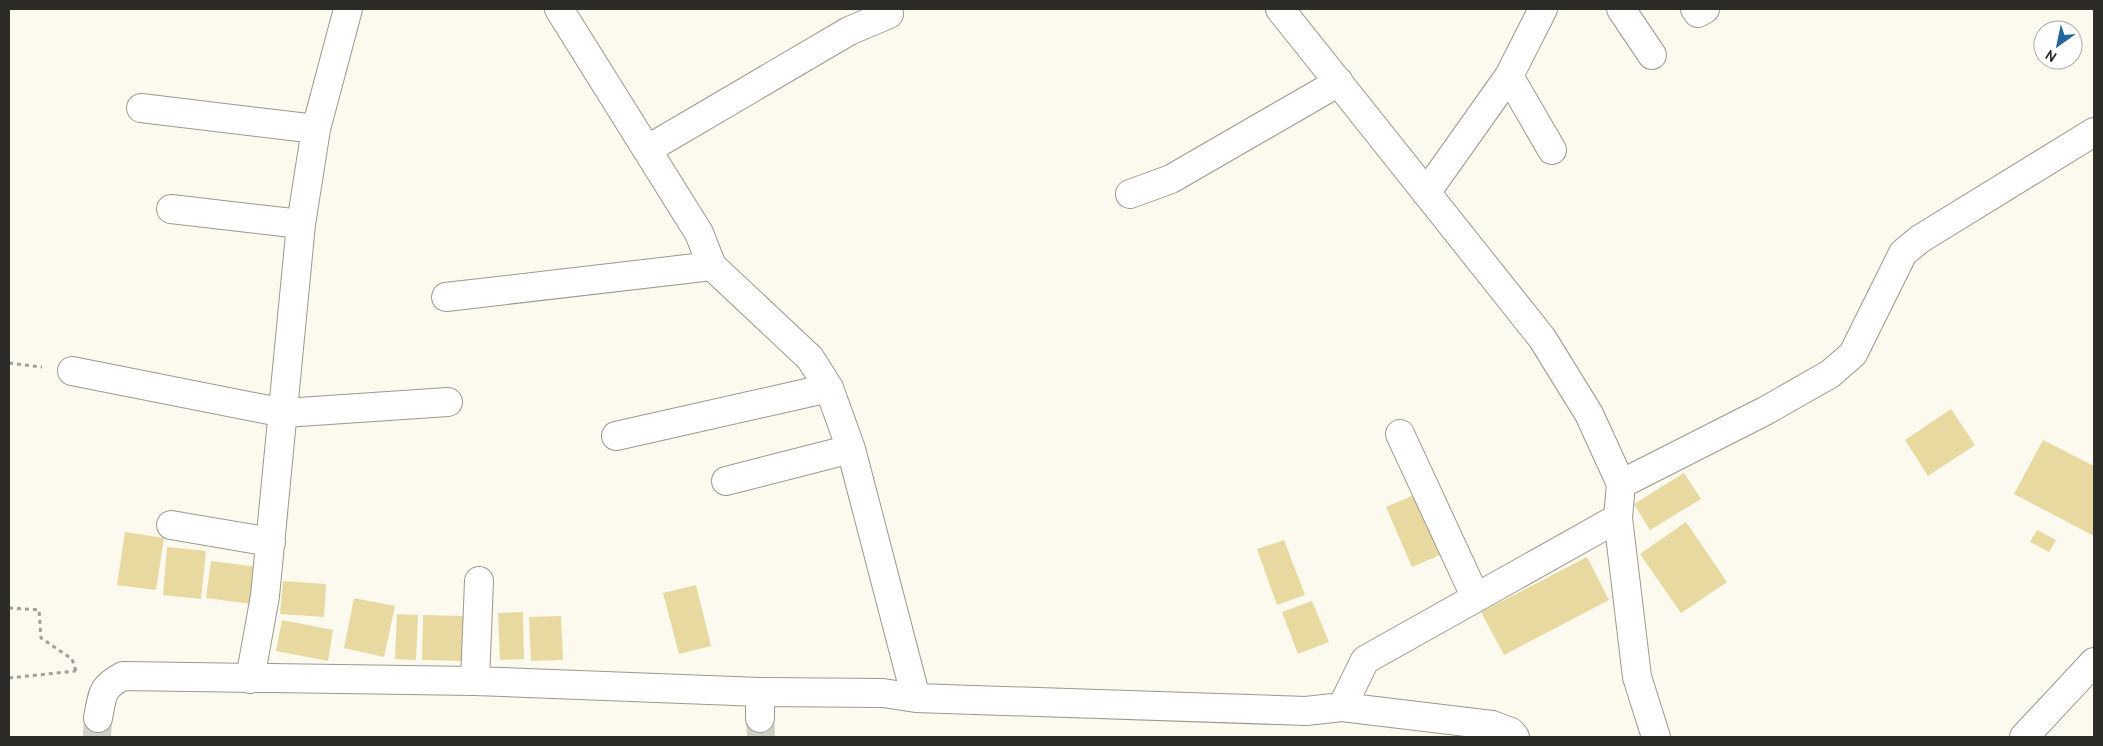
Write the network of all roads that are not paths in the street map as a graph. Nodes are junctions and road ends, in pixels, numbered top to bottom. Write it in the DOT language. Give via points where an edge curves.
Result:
graph roads {
  1 [pos="348,9"];
  2 [pos="559,9"];
  3 [pos="1280,9"];
  4 [pos="1543,9"];
  5 [pos="1621,9"];
  6 [pos="1695,9"];
  7 [pos="1705,9"];
  8 [pos="889,14"];
  9 [pos="1652,55"];
  10 [pos="1509,76"];
  11 [pos="1339,82"];
  12 [pos="141,108"];
  13 [pos="316,129"];
  14 [pos="2094,132"];
  15 [pos="648,149"];
  16 [pos="1552,150"];
  17 [pos="1426,192"];
  18 [pos="1130,194"];
  19 [pos="171,209"];
  20 [pos="302,224"];
  21 [pos="712,266"];
  22 [pos="446,297"];
  23 [pos="72,371"];
  24 [pos="829,388"];
  25 [pos="448,402"];
  26 [pos="284,414"];
  27 [pos="1400,434"];
  28 [pos="616,436"];
  29 [pos="851,449"];
  30 [pos="726,481"];
  31 [pos="1621,484"];
  32 [pos="1618,518"];
  33 [pos="171,525"];
  34 [pos="271,542"];
  35 [pos="479,581"];
  36 [pos="1475,596"];
  37 [pos="2094,662"];
  38 [pos="250,679"];
  39 [pos="475,681"];
  40 [pos="916,698"];
  41 [pos="1342,707"];
  42 [pos="98,718"];
  43 [pos="1514,737"];
  44 [pos="1656,737"];
  45 [pos="2024,737"];
  1 -- 13 [label="street"];
  2 -- 15 [label="street"];
  3 -- 11 [label="street"];
  4 -- 10 [label="street"];
  5 -- 9 [label="street"];
  6 -- 7 [label="street" via="1698,13"];
  8 -- 15 [label="street" via="849,31"];
  10 -- 16 [label="street"];
  10 -- 17 [label="street"];
  11 -- 17 [label="street"];
  11 -- 18 [label="street" via="1172,179"];
  12 -- 13 [label="street"];
  13 -- 20 [label="street"];
  14 -- 31 [label="street" via="1920,239 1903,253 1853,354 1830,374 1766,411"];
  15 -- 21 [label="street" via="699,233"];
  17 -- 31 [label="street" via="1542,338 1589,414"];
  19 -- 20 [label="street"];
  20 -- 26 [label="street"];
  21 -- 22 [label="street"];
  21 -- 24 [label="street" via="810,358"];
  23 -- 26 [label="street"];
  24 -- 28 [label="street"];
  24 -- 29 [label="street"];
  25 -- 26 [label="street"];
  26 -- 34 [label="street"];
  27 -- 36 [label="street"];
  29 -- 30 [label="street"];
  29 -- 40 [label="street"];
  31 -- 32 [label="street"];
  32 -- 36 [label="street"];
  32 -- 44 [label="street" via="1637,677"];
  33 -- 34 [label="street"];
  34 -- 38 [label="street"];
  35 -- 39 [label="street"];
  36 -- 41 [label="street" via="1365,660"];
  37 -- 45 [label="street"];
  38 -- 39 [label="street"];
  38 -- 42 [label="street" via="123,676 108,684 102,695"];
  39 -- 40 [label="street" via="760,705 883,694"];
  40 -- 41 [label="street" via="1306,711"];
  41 -- 43 [label="street" via="1492,725"];
}
